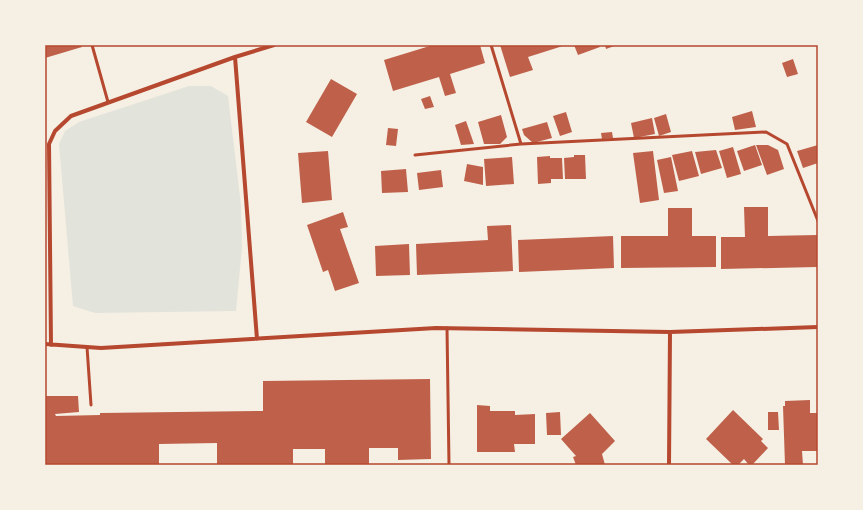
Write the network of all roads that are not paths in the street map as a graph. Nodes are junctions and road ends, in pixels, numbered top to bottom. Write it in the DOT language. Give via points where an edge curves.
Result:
graph roads {
  1 [pos="92,45"];
  2 [pos="274,45"];
  3 [pos="491,45"];
  4 [pos="235,57"];
  5 [pos="108,102"];
  6 [pos="522,144"];
  7 [pos="415,155"];
  8 [pos="818,222"];
  9 [pos="818,327"];
  10 [pos="447,328"];
  11 [pos="670,332"];
  12 [pos="257,339"];
  13 [pos="45,344"];
  14 [pos="51,345"];
  15 [pos="87,347"];
  16 [pos="91,405"];
  17 [pos="450,465"];
  18 [pos="669,465"];
  1 -- 5 [label="lane"];
  2 -- 4 [label="street"];
  3 -- 6 [label="lane"];
  4 -- 5 [label="street"];
  4 -- 12 [label="street"];
  5 -- 14 [label="street" via="71,116 55,131 49,144"];
  6 -- 7 [label="lane"];
  6 -- 8 [label="lane" via="766,132 787,144"];
  9 -- 11 [label="street"];
  10 -- 11 [label="street"];
  10 -- 12 [label="street"];
  10 -- 17 [label="lane"];
  11 -- 18 [label="street"];
  12 -- 15 [label="street"];
  13 -- 14 [label="street"];
  14 -- 15 [label="street"];
  15 -- 16 [label="lane"];
}
